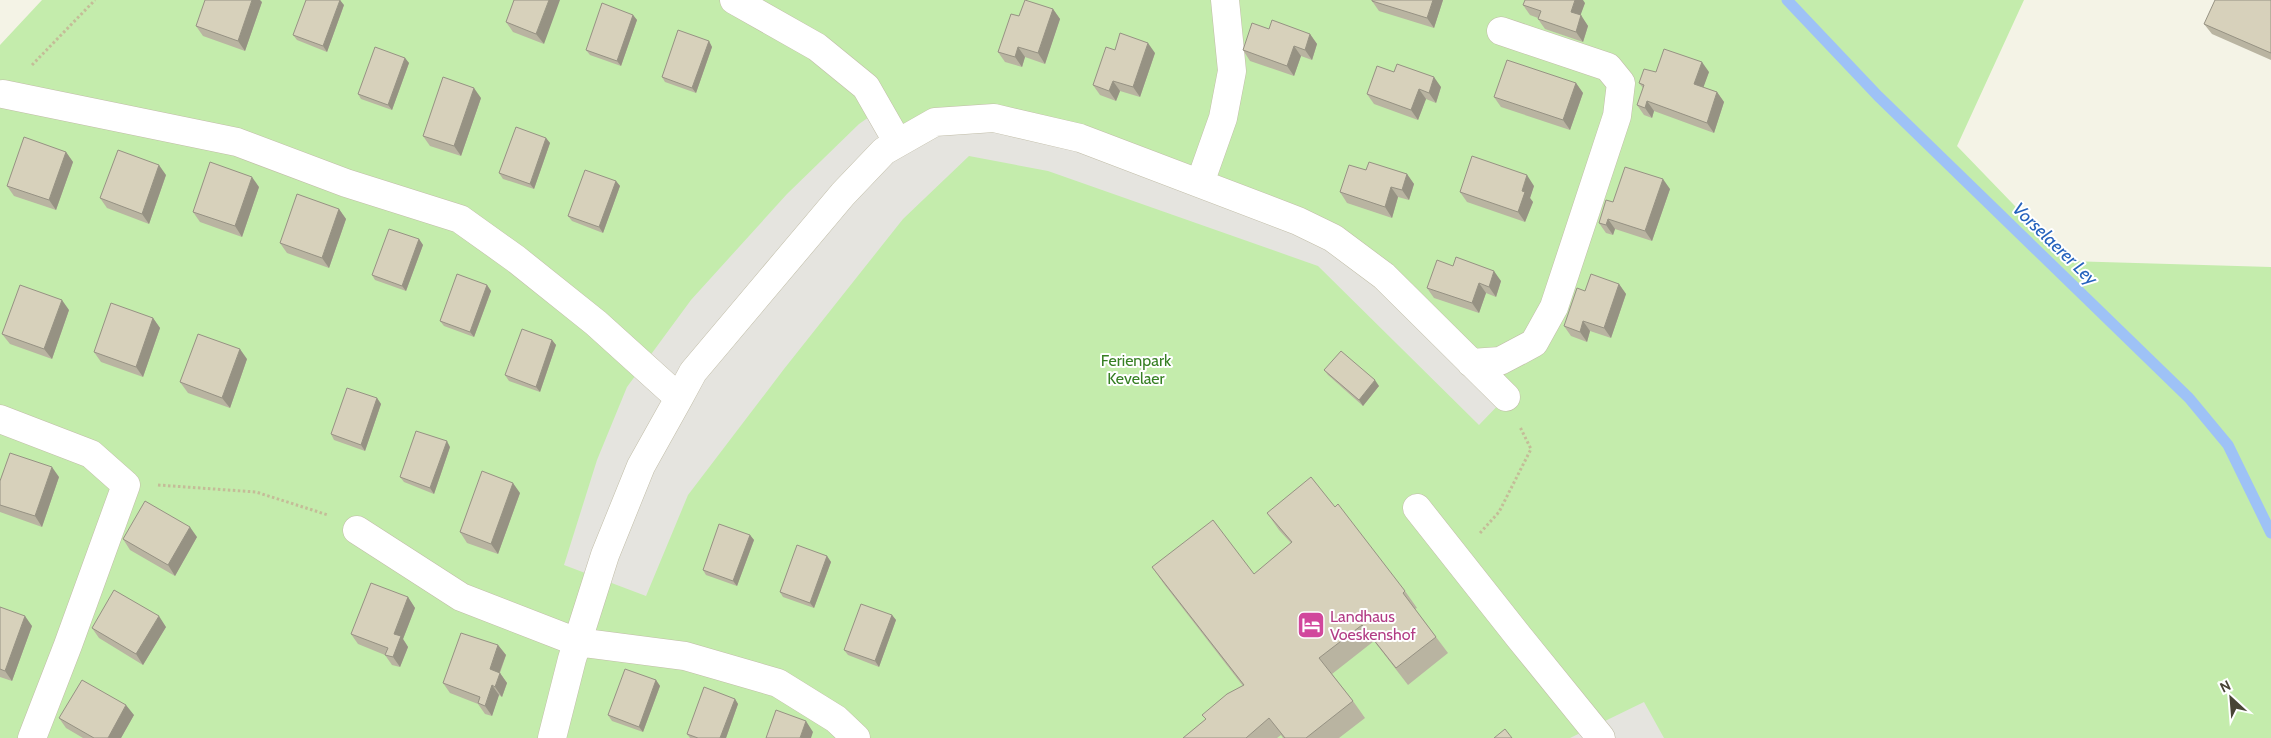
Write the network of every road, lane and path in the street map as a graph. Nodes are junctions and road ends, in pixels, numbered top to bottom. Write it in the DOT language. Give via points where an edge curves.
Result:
graph roads {
  1 [pos="95,0"];
  2 [pos="734,0"];
  3 [pos="1225,0"];
  4 [pos="1501,31"];
  5 [pos="3,94"];
  6 [pos="898,143"];
  7 [pos="1200,183"];
  8 [pos="1471,363"];
  9 [pos="1506,397"];
  10 [pos="679,398"];
  11 [pos="0,419"];
  12 [pos="126,485"];
  13 [pos="1417,508"];
  14 [pos="358,530"];
  15 [pos="1456,558"];
  16 [pos="577,642"];
  17 [pos="32,738"];
  18 [pos="552,738"];
  19 [pos="856,738"];
  20 [pos="1601,738"];
  1 -- 5 [label="path"];
  2 -- 6 [label="lane" via="818,46 866,87"];
  3 -- 7 [label="lane" via="1232,71 1223,118"];
  4 -- 8 [label="lane" via="1608,67 1621,83 1617,116 1554,307 1534,344 1500,361"];
  5 -- 10 [label="lane" via="237,142 346,183 460,219 596,323"];
  6 -- 7 [label="lane" via="935,122 994,118 1080,138"];
  6 -- 10 [label="lane" via="884,151 843,194 693,372"];
  7 -- 8 [label="lane" via="1333,238 1384,276"];
  8 -- 9 [label="lane"];
  9 -- 15 [label="path" via="1531,449 1500,512"];
  10 -- 16 [label="lane" via="641,466 605,555"];
  11 -- 12 [label="lane" via="91,454"];
  12 -- 14 [label="path" via="256,492 322,513"];
  12 -- 17 [label="lane"];
  13 -- 15 [label="lane"];
  14 -- 16 [label="lane" via="461,597"];
  15 -- 20 [label="lane"];
  16 -- 18 [label="lane"];
  16 -- 19 [label="lane" via="685,656 778,683 836,719"];
}
